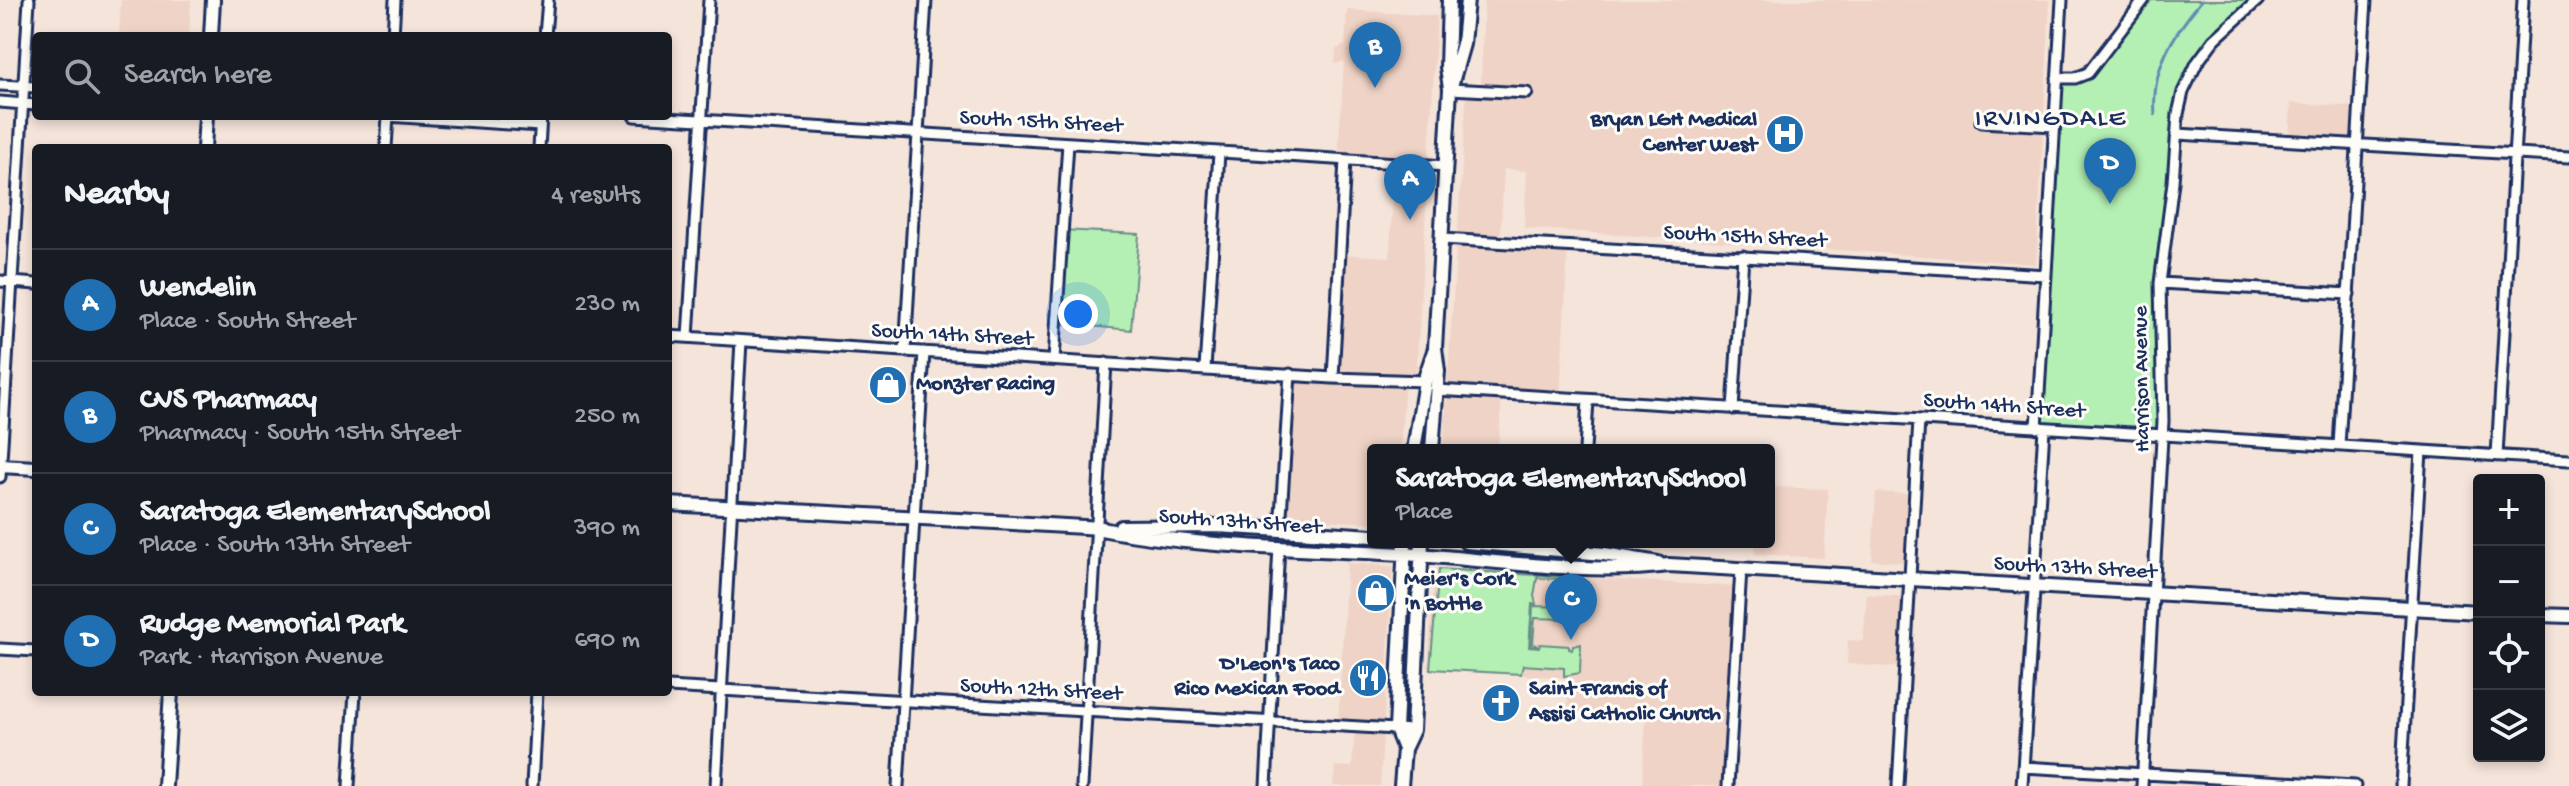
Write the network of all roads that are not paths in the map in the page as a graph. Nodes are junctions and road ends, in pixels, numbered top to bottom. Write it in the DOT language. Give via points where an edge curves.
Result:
graph roads {
  1 [pos="29,0"];
  2 [pos="213,0"];
  3 [pos="395,0"];
  4 [pos="548,0"];
  5 [pos="709,0"];
  6 [pos="926,0"];
  7 [pos="1449,0"];
  8 [pos="1467,0"];
  9 [pos="2062,0"];
  10 [pos="2144,0"];
  11 [pos="2258,0"];
  12 [pos="2366,0"];
  13 [pos="2523,0"];
  14 [pos="211,32"];
  15 [pos="393,32"];
  16 [pos="545,32"];
  17 [pos="2057,78"];
  18 [pos="0,85"];
  19 [pos="24,86"];
  20 [pos="32,87"];
  21 [pos="1450,89"];
  22 [pos="1527,93"];
  23 [pos="0,102"];
  24 [pos="23,104"];
  25 [pos="32,105"];
  26 [pos="672,118"];
  27 [pos="206,120"];
  28 [pos="387,120"];
  29 [pos="510,120"];
  30 [pos="700,120"];
  31 [pos="541,121"];
  32 [pos="1981,122"];
  33 [pos="2054,126"];
  34 [pos="919,134"];
  35 [pos="2177,134"];
  36 [pos="1068,143"];
  37 [pos="204,144"];
  38 [pos="386,144"];
  39 [pos="539,144"];
  40 [pos="2358,145"];
  41 [pos="1219,153"];
  42 [pos="2514,154"];
  43 [pos="2569,157"];
  44 [pos="1345,160"];
  45 [pos="1446,166"];
  46 [pos="1442,239"];
  47 [pos="1743,256"];
  48 [pos="2046,275"];
  49 [pos="0,281"];
  50 [pos="11,282"];
  51 [pos="2160,283"];
  52 [pos="32,284"];
  53 [pos="2349,294"];
  54 [pos="672,336"];
  55 [pos="688,337"];
  56 [pos="741,341"];
  57 [pos="1435,348"];
  58 [pos="905,351"];
  59 [pos="924,352"];
  60 [pos="1054,360"];
  61 [pos="1106,363"];
  62 [pos="1205,369"];
  63 [pos="1290,374"];
  64 [pos="1333,378"];
  65 [pos="1425,381"];
  66 [pos="1437,390"];
  67 [pos="1588,400"];
  68 [pos="1733,409"];
  69 [pos="1919,420"];
  70 [pos="2040,428"];
  71 [pos="2163,435"];
  72 [pos="1415,444"];
  73 [pos="1432,444"];
  74 [pos="1585,444"];
  75 [pos="2339,446"];
  76 [pos="2421,451"];
  77 [pos="2497,456"];
  78 [pos="2569,460"];
  79 [pos="0,466"];
  80 [pos="32,468"];
  81 [pos="0,477"];
  82 [pos="672,504"];
  83 [pos="731,507"];
  84 [pos="914,518"];
  85 [pos="1096,528"];
  86 [pos="1280,531"];
  87 [pos="1367,536"];
  88 [pos="1279,547"];
  89 [pos="1367,548"];
  90 [pos="1404,548"];
  91 [pos="1583,548"];
  92 [pos="1421,549"];
  93 [pos="1669,565"];
  94 [pos="1741,569"];
  95 [pos="1909,579"];
  96 [pos="2034,586"];
  97 [pos="2153,593"];
  98 [pos="2412,608"];
  99 [pos="2473,612"];
  100 [pos="2545,615"];
  101 [pos="2569,616"];
  102 [pos="0,649"];
  103 [pos="32,651"];
  104 [pos="672,687"];
  105 [pos="721,691"];
  106 [pos="171,696"];
  107 [pos="355,696"];
  108 [pos="537,696"];
  109 [pos="904,701"];
  110 [pos="1086,711"];
  111 [pos="1269,722"];
  112 [pos="1396,729"];
  113 [pos="1413,730"];
  114 [pos="1404,749"];
  115 [pos="2023,767"];
  116 [pos="2142,774"];
  117 [pos="165,786"];
  118 [pos="349,786"];
  119 [pos="532,786"];
  120 [pos="716,786"];
  121 [pos="898,786"];
  122 [pos="1082,786"];
  123 [pos="1266,786"];
  124 [pos="1401,786"];
  125 [pos="1728,786"];
  126 [pos="1898,786"];
  127 [pos="2022,786"];
  128 [pos="2142,786"];
  129 [pos="2355,786"];
  130 [pos="2401,786"];
  1 -- 19 [label="street"];
  2 -- 14 [label="main road"];
  3 -- 15 [label="street"];
  4 -- 16 [label="street"];
  5 -- 30 [label="street"];
  6 -- 34 [label="street"];
  7 -- 21 [label="main road"];
  8 -- 21 [label="main road" via="1461,55"];
  9 -- 17 [label="street"];
  10 -- 17 [label="street" via="2088,73"];
  11 -- 35 [label="street, Harrison Avenue" via="2197,63 2180,103"];
  12 -- 40 [label="street"];
  13 -- 42 [label="street"];
  17 -- 33 [label="street"];
  18 -- 19 [label="street"];
  19 -- 20 [label="street"];
  19 -- 24 [label="street"];
  21 -- 22 [label="street"];
  21 -- 45 [label="main road"];
  23 -- 24 [label="street"];
  24 -- 25 [label="street"];
  24 -- 50 [label="street"];
  26 -- 30 [label="street, South 15th Street"];
  27 -- 37 [label="main road"];
  28 -- 38 [label="street"];
  29 -- 31 [label="street"];
  30 -- 34 [label="street, South 15th Street"];
  30 -- 55 [label="street"];
  31 -- 39 [label="street"];
  32 -- 33 [label="street"];
  33 -- 48 [label="street"];
  34 -- 36 [label="street, South 15th Street"];
  34 -- 58 [label="street"];
  35 -- 40 [label="street"];
  35 -- 51 [label="street, Harrison Avenue"];
  36 -- 41 [label="street, South 15th Street"];
  36 -- 60 [label="street"];
  40 -- 42 [label="street"];
  40 -- 53 [label="street"];
  41 -- 44 [label="street, South 15th Street"];
  41 -- 62 [label="street"];
  42 -- 43 [label="street"];
  42 -- 77 [label="street"];
  44 -- 45 [label="street, South 15th Street"];
  44 -- 64 [label="street"];
  45 -- 46 [label="main road"];
  46 -- 47 [label="street, South 15th Street"];
  46 -- 57 [label="main road"];
  47 -- 48 [label="street, South 15th Street"];
  47 -- 68 [label="street"];
  48 -- 70 [label="street"];
  49 -- 50 [label="street"];
  50 -- 52 [label="street"];
  50 -- 79 [label="street"];
  51 -- 53 [label="street"];
  51 -- 71 [label="street, Harrison Avenue"];
  53 -- 75 [label="street"];
  54 -- 55 [label="street, South 14th Street"];
  55 -- 56 [label="street, South 14th Street"];
  56 -- 58 [label="street, South 14th Street"];
  56 -- 83 [label="street"];
  57 -- 65 [label="main road"];
  57 -- 66 [label="main road"];
  58 -- 59 [label="street, South 14th Street"];
  59 -- 60 [label="street, South 14th Street"];
  59 -- 84 [label="street"];
  60 -- 61 [label="street, South 14th Street"];
  61 -- 62 [label="street, South 14th Street"];
  61 -- 85 [label="street"];
  62 -- 63 [label="street, South 14th Street"];
  63 -- 64 [label="street, South 14th Street"];
  63 -- 86 [label="street"];
  64 -- 65 [label="street, South 14th Street"];
  65 -- 72 [label="main road"];
  66 -- 67 [label="street, South 14th Street"];
  66 -- 73 [label="main road"];
  67 -- 68 [label="street, South 14th Street"];
  67 -- 74 [label="street"];
  68 -- 69 [label="street, South 14th Street"];
  69 -- 70 [label="street, South 14th Street"];
  69 -- 95 [label="street"];
  70 -- 71 [label="street, South 14th Street"];
  70 -- 96 [label="street"];
  71 -- 75 [label="street, South 14th Street"];
  71 -- 97 [label="street, Harrison Avenue"];
  75 -- 76 [label="street, South 14th Street"];
  76 -- 77 [label="street, South 14th Street"];
  76 -- 98 [label="street"];
  77 -- 78 [label="street, South 14th Street"];
  79 -- 80 [label="main road"];
  79 -- 81 [label="street"];
  82 -- 83 [label="main road, South 13th Street"];
  83 -- 84 [label="main road, South 13th Street"];
  83 -- 105 [label="street"];
  84 -- 85 [label="main road, South 13th Street"];
  84 -- 109 [label="street"];
  85 -- 86 [label="main road, South 13th Street"];
  85 -- 88 [label="main road, South 13th Street"];
  85 -- 110 [label="street"];
  86 -- 87 [label="main road, South 13th Street"];
  88 -- 89 [label="main road, South 13th Street"];
  88 -- 111 [label="street"];
  90 -- 92 [label="main road, South 13th Street"];
  90 -- 112 [label="main road"];
  91 -- 93 [label="main road, South 13th Street"];
  92 -- 93 [label="main road, South 13th Street" via="1638,569"];
  92 -- 113 [label="main road"];
  93 -- 94 [label="main road, South 13th Street"];
  94 -- 95 [label="main road, South 13th Street"];
  94 -- 125 [label="street"];
  95 -- 96 [label="main road, South 13th Street"];
  95 -- 126 [label="street"];
  96 -- 97 [label="main road, South 13th Street"];
  96 -- 115 [label="street"];
  97 -- 98 [label="main road, South 13th Street"];
  97 -- 116 [label="street, Harrison Avenue"];
  98 -- 99 [label="main road, South 13th Street"];
  98 -- 130 [label="street"];
  100 -- 101 [label="main road"];
  102 -- 103 [label="street"];
  104 -- 105 [label="street, South 12th Street"];
  105 -- 109 [label="street, South 12th Street"];
  105 -- 120 [label="street"];
  106 -- 117 [label="main road"];
  107 -- 118 [label="street"];
  108 -- 119 [label="street"];
  109 -- 110 [label="street, South 12th Street"];
  109 -- 121 [label="street"];
  110 -- 111 [label="street, South 12th Street"];
  110 -- 122 [label="street"];
  111 -- 112 [label="street, South 12th Street"];
  111 -- 123 [label="street"];
  112 -- 113 [label="street, South 12th Street"];
  112 -- 114 [label="main road"];
  113 -- 114 [label="main road"];
  114 -- 124 [label="main road"];
  115 -- 116 [label="street"];
  115 -- 127 [label="street"];
  116 -- 128 [label="street, Harrison Avenue"];
  116 -- 129 [label="street"];
}
